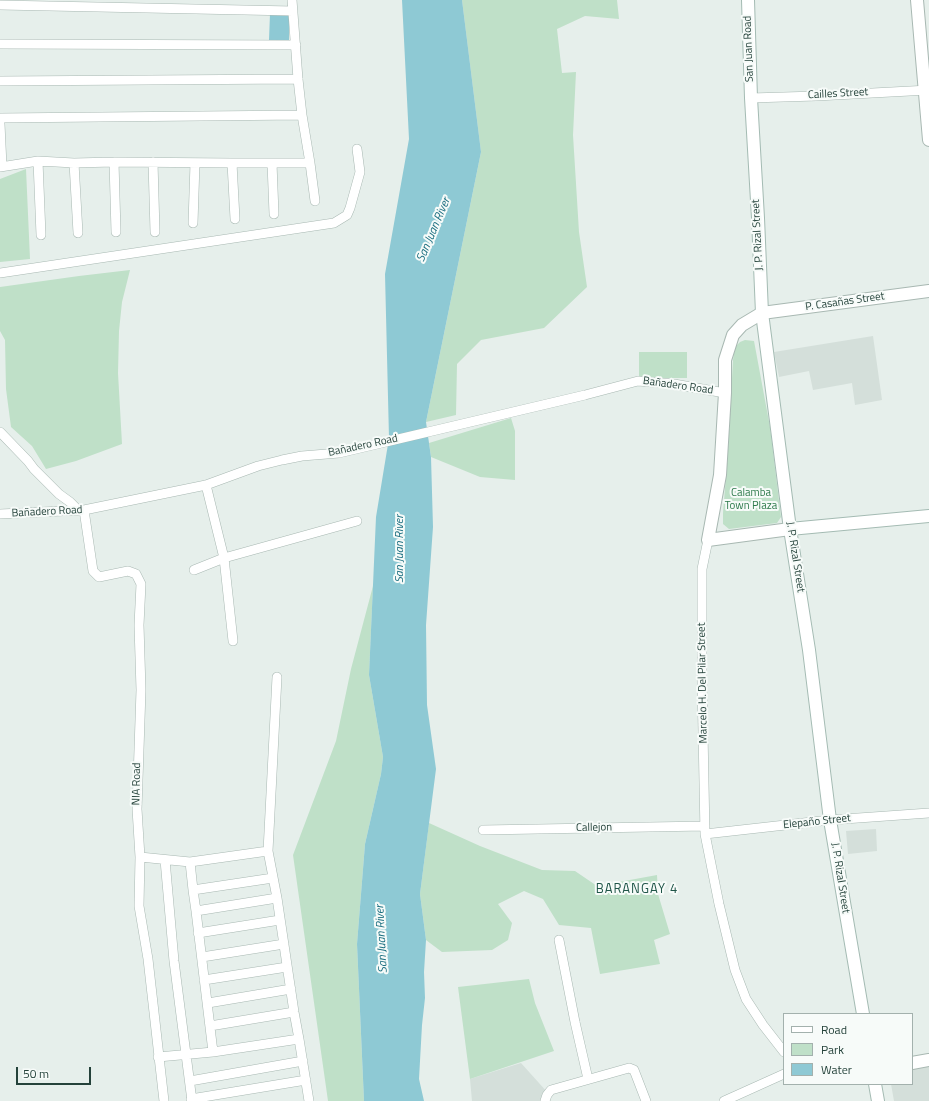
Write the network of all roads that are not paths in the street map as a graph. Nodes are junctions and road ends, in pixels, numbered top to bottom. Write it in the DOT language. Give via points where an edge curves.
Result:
graph roads {
  1 [pos="292,0"];
  2 [pos="748,0"];
  3 [pos="917,0"];
  4 [pos="0,6"];
  5 [pos="293,11"];
  6 [pos="0,44"];
  7 [pos="296,45"];
  8 [pos="298,80"];
  9 [pos="0,81"];
  10 [pos="927,90"];
  11 [pos="751,98"];
  12 [pos="302,115"];
  13 [pos="0,118"];
  14 [pos="0,124"];
  15 [pos="929,140"];
  16 [pos="357,149"];
  17 [pos="38,162"];
  18 [pos="114,162"];
  19 [pos="153,162"];
  20 [pos="74,163"];
  21 [pos="195,163"];
  22 [pos="232,163"];
  23 [pos="272,163"];
  24 [pos="310,163"];
  25 [pos="1,166"];
  26 [pos="315,201"];
  27 [pos="274,214"];
  28 [pos="235,219"];
  29 [pos="193,223"];
  30 [pos="116,232"];
  31 [pos="155,232"];
  32 [pos="78,233"];
  33 [pos="41,235"];
  34 [pos="0,273"];
  35 [pos="929,291"];
  36 [pos="762,313"];
  37 [pos="725,393"];
  38 [pos="0,432"];
  39 [pos="206,485"];
  40 [pos="81,511"];
  41 [pos="0,514"];
  42 [pos="929,516"];
  43 [pos="357,521"];
  44 [pos="790,529"];
  45 [pos="708,540"];
  46 [pos="224,558"];
  47 [pos="194,570"];
  48 [pos="233,641"];
  49 [pos="277,677"];
  50 [pos="929,813"];
  51 [pos="830,820"];
  52 [pos="483,830"];
  53 [pos="705,830"];
  54 [pos="268,851"];
  55 [pos="140,857"];
  56 [pos="165,860"];
  57 [pos="190,862"];
  58 [pos="273,878"];
  59 [pos="193,890"];
  60 [pos="277,898"];
  61 [pos="196,911"];
  62 [pos="280,920"];
  63 [pos="198,932"];
  64 [pos="559,940"];
  65 [pos="284,944"];
  66 [pos="202,957"];
  67 [pos="287,967"];
  68 [pos="204,980"];
  69 [pos="291,989"];
  70 [pos="208,1003"];
  71 [pos="294,1012"];
  72 [pos="863,1013"];
  73 [pos="210,1026"];
  74 [pos="299,1039"];
  75 [pos="783,1051"];
  76 [pos="213,1052"];
  77 [pos="186,1054"];
  78 [pos="158,1057"];
  79 [pos="929,1060"];
  80 [pos="303,1061"];
  81 [pos="913,1062"];
  82 [pos="783,1074"];
  83 [pos="588,1079"];
  84 [pos="306,1080"];
  85 [pos="190,1081"];
  86 [pos="875,1085"];
  87 [pos="192,1100"];
  88 [pos="164,1101"];
  89 [pos="309,1101"];
  90 [pos="545,1101"];
  91 [pos="646,1101"];
  92 [pos="724,1101"];
  93 [pos="878,1101"];
  1 -- 5 [label="street"];
  2 -- 11 [label="main road, San Juan Road"];
  3 -- 10 [label="main road"];
  4 -- 5 [label="street"];
  5 -- 7 [label="street"];
  6 -- 7 [label="street"];
  7 -- 8 [label="street"];
  8 -- 9 [label="street"];
  8 -- 12 [label="street"];
  10 -- 11 [label="street, Cailles Street"];
  10 -- 15 [label="main road"];
  11 -- 36 [label="main road, J. P. Rizal Street"];
  12 -- 13 [label="street"];
  12 -- 24 [label="street"];
  14 -- 25 [label="street"];
  16 -- 34 [label="street" via="360,172 350,208 347,215 334,223"];
  17 -- 20 [label="street"];
  17 -- 25 [label="street"];
  17 -- 33 [label="street"];
  18 -- 19 [label="street"];
  18 -- 20 [label="street"];
  18 -- 30 [label="street"];
  19 -- 21 [label="street"];
  19 -- 31 [label="street"];
  20 -- 32 [label="street"];
  21 -- 22 [label="street"];
  21 -- 29 [label="street"];
  22 -- 23 [label="street"];
  22 -- 28 [label="street"];
  23 -- 24 [label="street"];
  23 -- 27 [label="street"];
  24 -- 26 [label="street"];
  35 -- 36 [label="main road, P. Casañas Street"];
  36 -- 37 [label="main road, Marcelo H. Del Pilar Street" via="742,325 733,336 725,360"];
  36 -- 44 [label="main road, J. P. Rizal Street"];
  37 -- 39 [label="street, Bañadero Road" via="638,381 354,450 282,460"];
  37 -- 45 [label="main road, Marcelo H. Del Pilar Street" via="720,475"];
  38 -- 40 [label="street" via="59,494"];
  39 -- 40 [label="street, Bañadero Road"];
  39 -- 46 [label="street"];
  40 -- 41 [label="street, Bañadero Road"];
  40 -- 55 [label="street, NIA Road" via="93,571 99,577 128,571 136,574 141,584 137,809"];
  42 -- 44 [label="main road"];
  43 -- 46 [label="street"];
  44 -- 45 [label="main road"];
  44 -- 51 [label="main road, J. P. Rizal Street" via="809,650"];
  45 -- 53 [label="street, Marcelo H. Del Pilar Street" via="702,569"];
  46 -- 47 [label="street"];
  46 -- 48 [label="street"];
  49 -- 54 [label="street"];
  50 -- 51 [label="street, Elepaño Street"];
  51 -- 53 [label="street, Elepaño Street"];
  51 -- 72 [label="main road, J. P. Rizal Street"];
  52 -- 53 [label="street, Callejon"];
  53 -- 75 [label="street, Marcelo H. Del Pilar Street" via="735,970 746,999"];
  54 -- 57 [label="street"];
  54 -- 58 [label="street"];
  55 -- 56 [label="street"];
  55 -- 78 [label="street, NIA Road" via="139,906 148,959"];
  56 -- 57 [label="street"];
  56 -- 77 [label="street"];
  57 -- 59 [label="street"];
  58 -- 59 [label="street"];
  58 -- 60 [label="street"];
  59 -- 61 [label="street"];
  60 -- 61 [label="street"];
  60 -- 62 [label="street"];
  61 -- 63 [label="street"];
  62 -- 63 [label="street"];
  62 -- 65 [label="street"];
  63 -- 66 [label="street"];
  64 -- 83 [label="street"];
  65 -- 66 [label="street"];
  65 -- 67 [label="street"];
  66 -- 68 [label="street"];
  67 -- 68 [label="street"];
  67 -- 69 [label="street"];
  68 -- 70 [label="street"];
  69 -- 70 [label="street"];
  69 -- 71 [label="street"];
  70 -- 73 [label="street"];
  71 -- 73 [label="street"];
  71 -- 74 [label="street"];
  73 -- 76 [label="street"];
  74 -- 76 [label="street"];
  74 -- 80 [label="street"];
  76 -- 77 [label="street"];
  77 -- 78 [label="street"];
  77 -- 85 [label="street"];
  78 -- 88 [label="street, NIA Road"];
  79 -- 81 [label="main road"];
  80 -- 84 [label="street"];
  80 -- 85 [label="street"];
  82 -- 92 [label="street"];
  83 -- 90 [label="street" via="551,1090"];
  83 -- 91 [label="street" via="632,1068"];
  84 -- 87 [label="street"];
  84 -- 89 [label="street"];
  85 -- 87 [label="street"];
  86 -- 93 [label="main road"];
}
